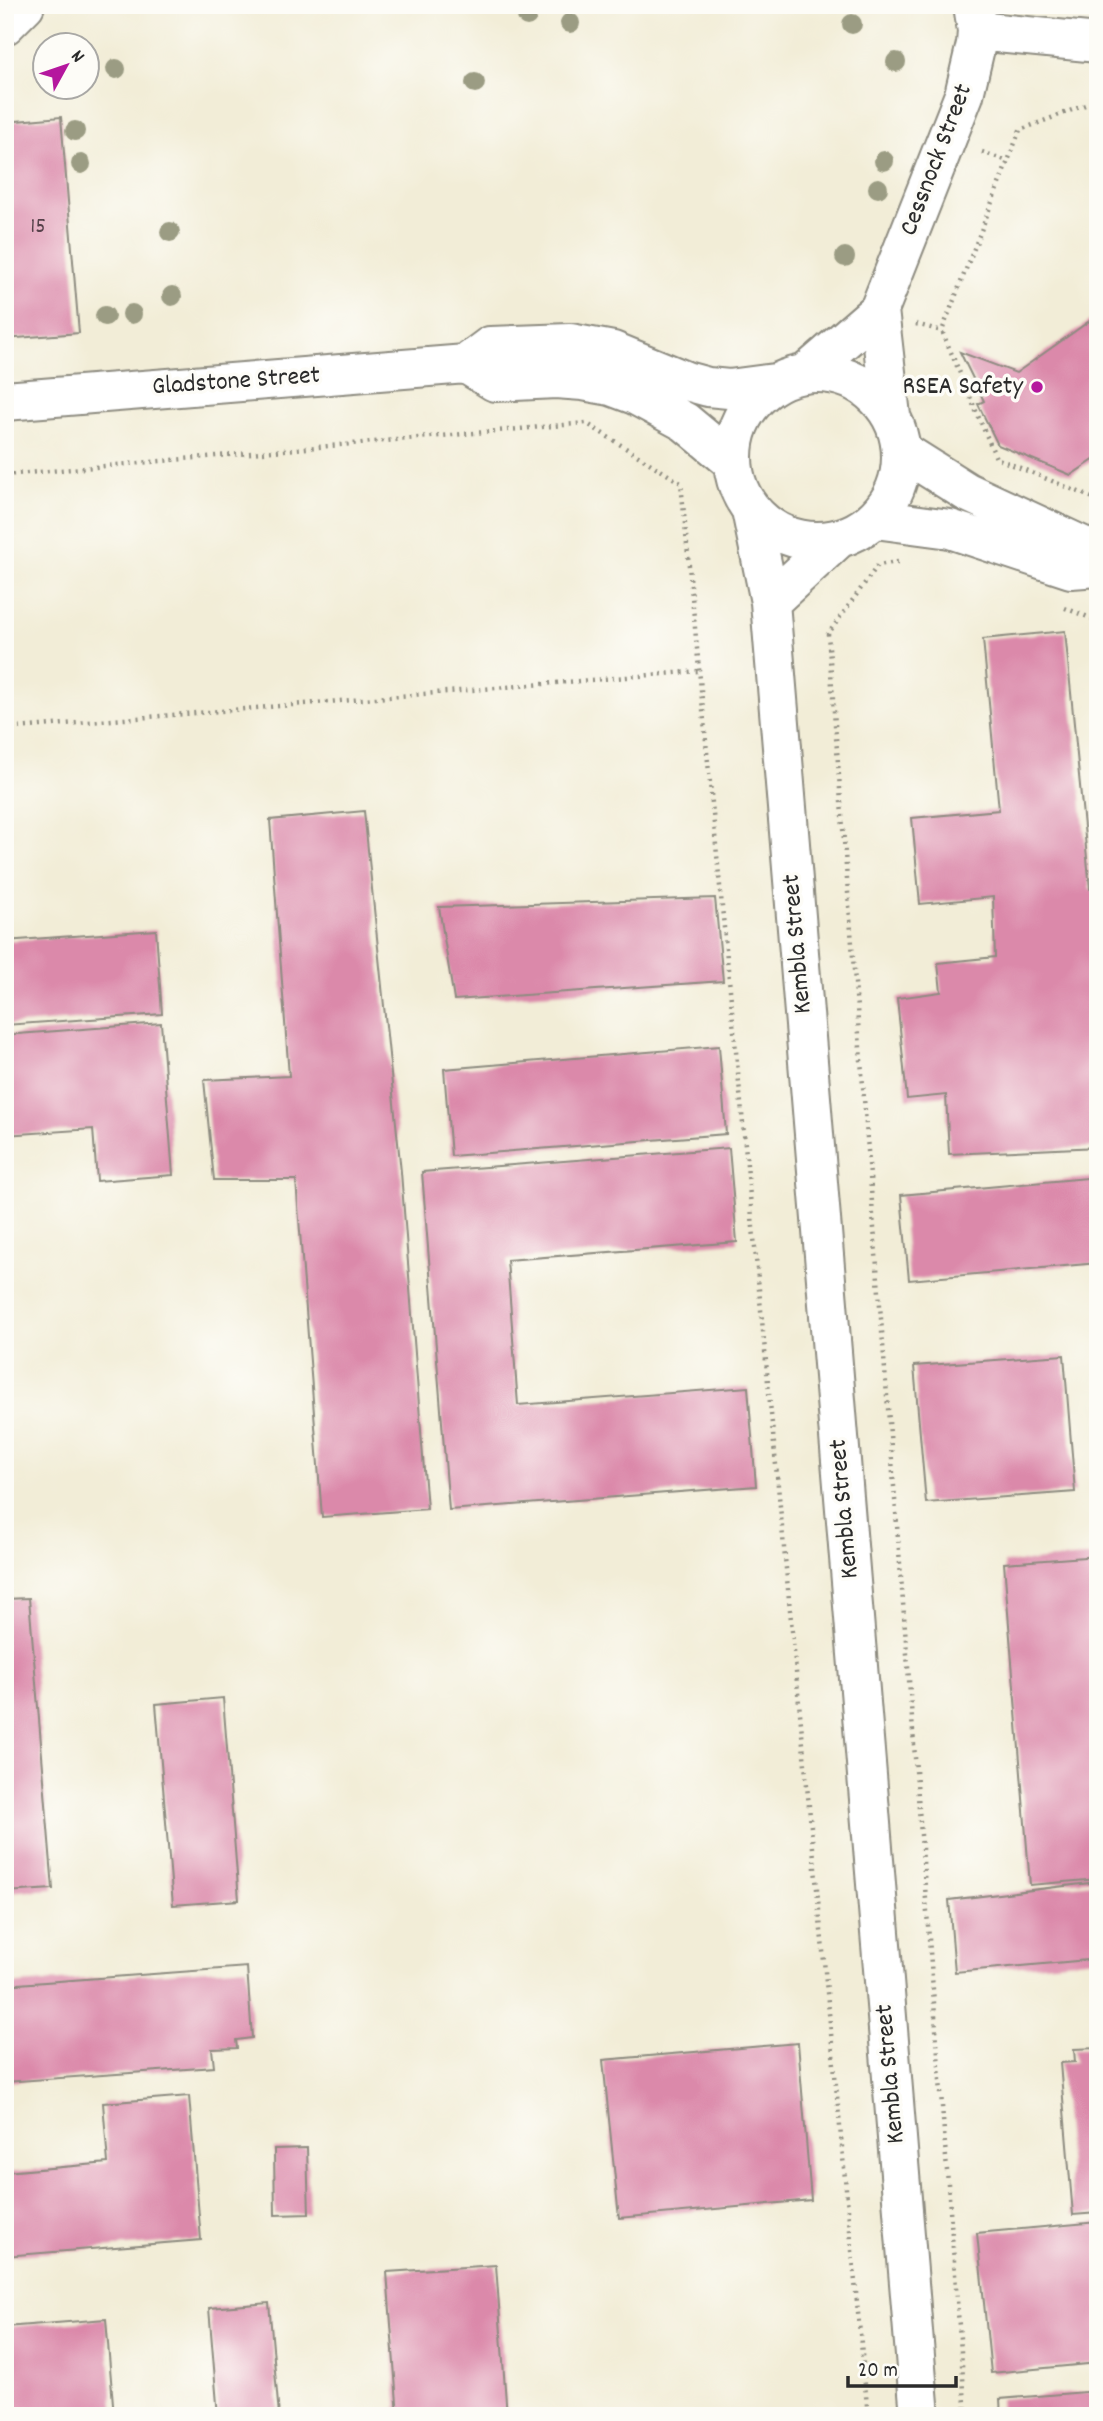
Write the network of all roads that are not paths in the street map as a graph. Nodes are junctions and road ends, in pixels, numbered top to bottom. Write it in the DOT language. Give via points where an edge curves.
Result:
graph roads {
  1 [pos="25,5"];
  2 [pos="975,18"];
  3 [pos="5,25"];
  4 [pos="1098,43"];
  5 [pos="894,316"];
  6 [pos="466,365"];
  7 [pos="790,379"];
  8 [pos="5,401"];
  9 [pos="896,434"];
  10 [pos="733,462"];
  11 [pos="751,510"];
  12 [pos="875,519"];
  13 [pos="837,540"];
  14 [pos="1098,566"];
  15 [pos="770,602"];
  16 [pos="920,2416"];
  1 -- 3 [label="street"];
  2 -- 4 [label="street"];
  2 -- 5 [label="street, Cessnock Street" via="974,57"];
  5 -- 7 [label="street, Cessnock Street"];
  5 -- 9 [label="street, Cessnock Street"];
  6 -- 7 [label="street" via="489,345 570,343 613,351 708,387"];
  6 -- 8 [label="street, Gladstone Street"];
  6 -- 10 [label="street" via="495,383 556,379 611,386 685,422"];
  7 -- 9 [label="street" via="824,373 848,378 869,390 886,408"];
  7 -- 10 [label="street" via="756,398 742,417"];
  9 -- 12 [label="street" via="900,476 891,500"];
  9 -- 14 [label="street" via="967,492 1083,546"];
  10 -- 11 [label="street" via="738,487"];
  11 -- 13 [label="street" via="789,537"];
  11 -- 15 [label="street, Kembla Street"];
  12 -- 13 [label="street"];
  12 -- 14 [label="street" via="950,529 1071,569"];
  13 -- 15 [label="street"];
  15 -- 16 [label="street, Kembla Street"];
}
